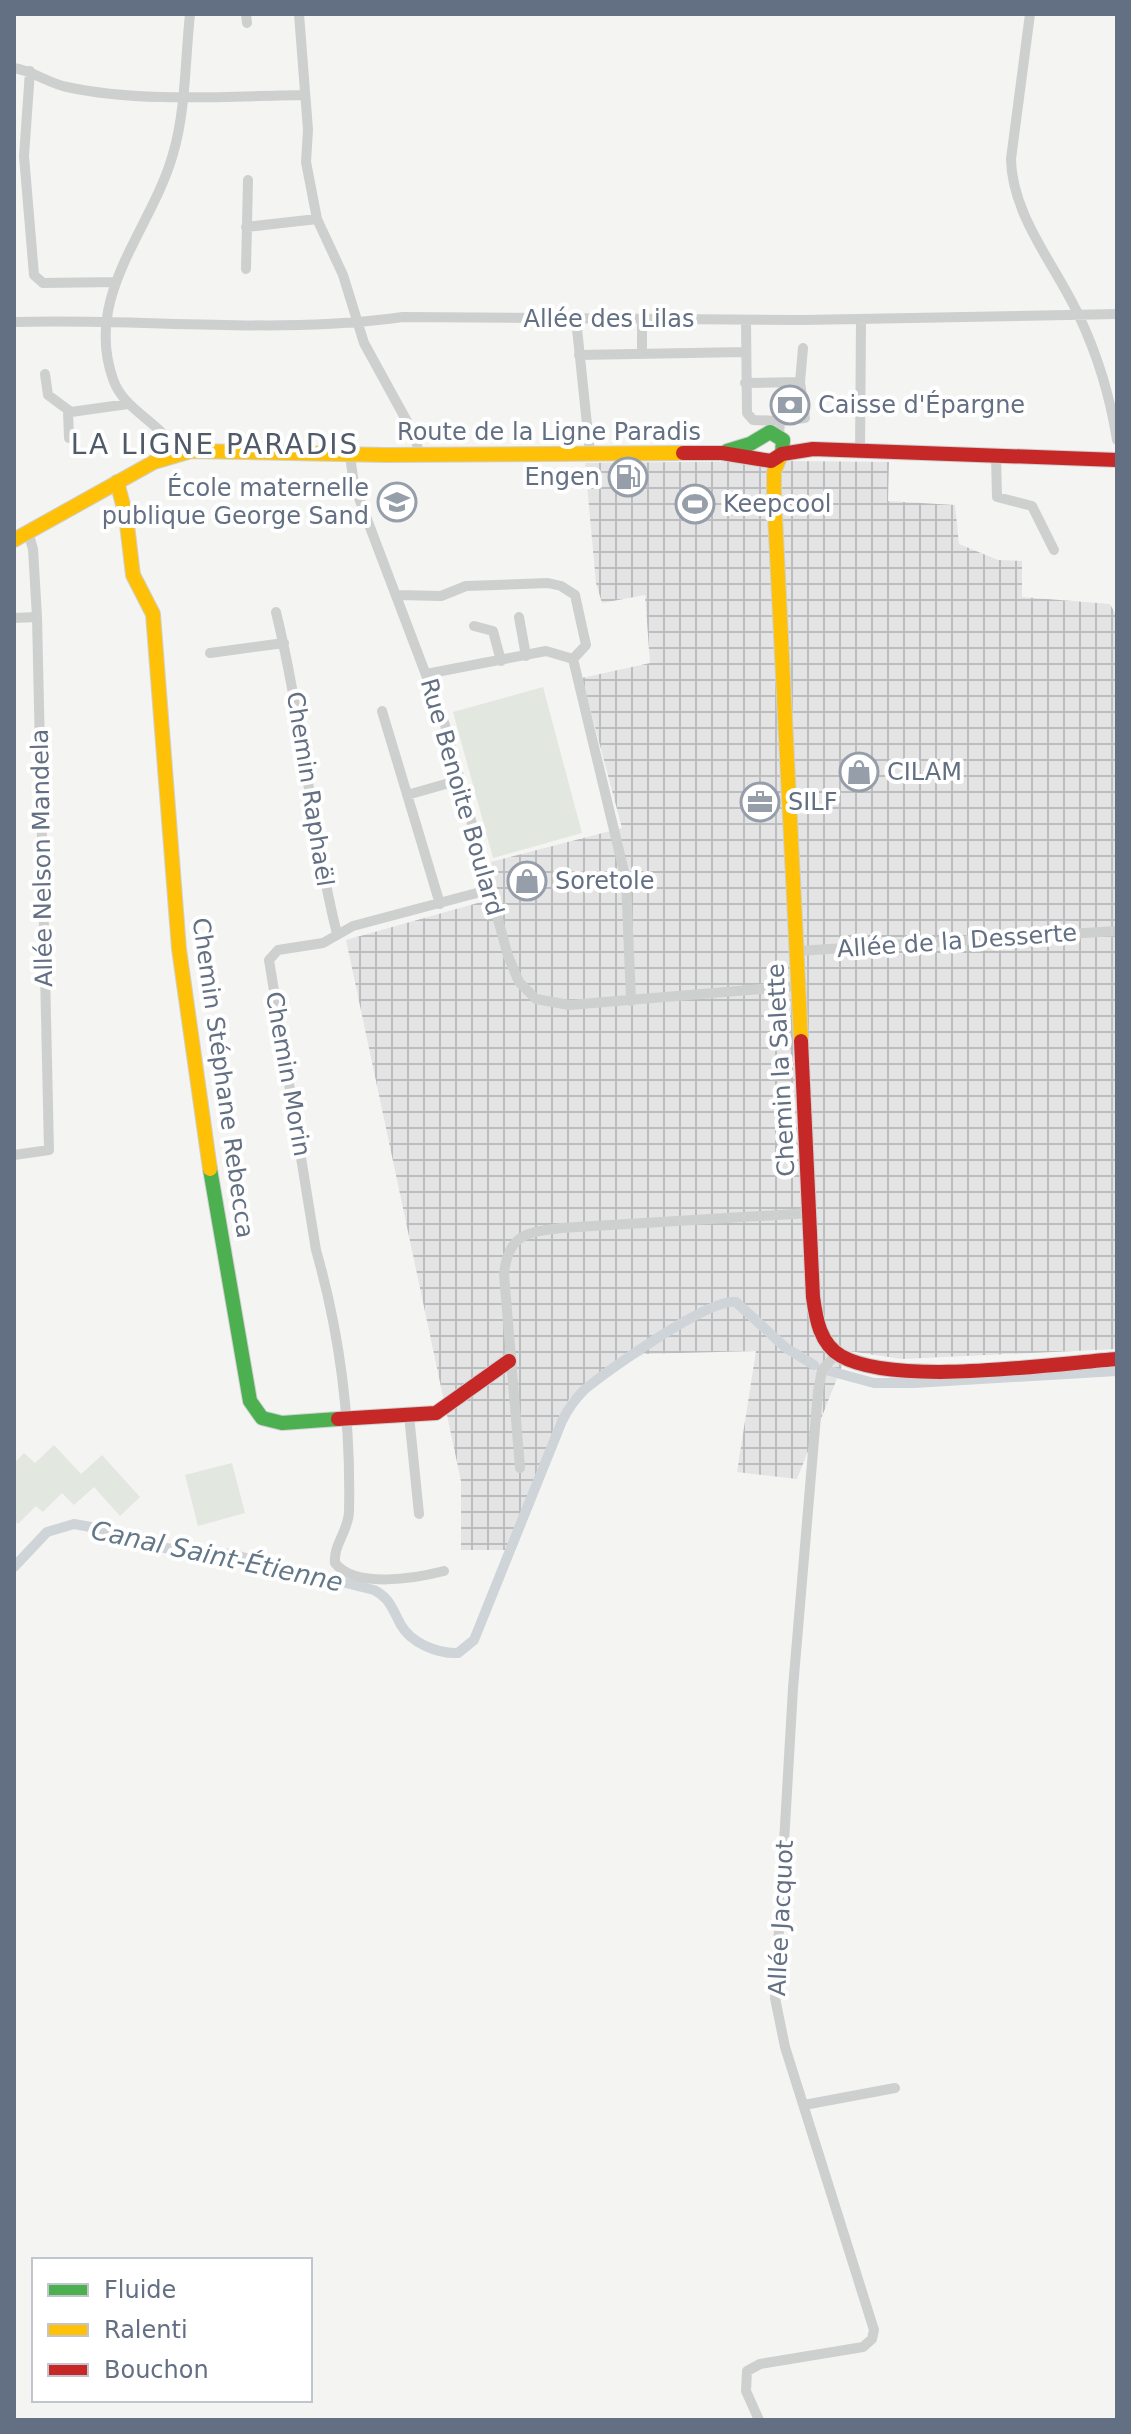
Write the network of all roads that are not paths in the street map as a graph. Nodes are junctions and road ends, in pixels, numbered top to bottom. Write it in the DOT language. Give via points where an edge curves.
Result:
graph roads {
  1 [pos="190,14"];
  2 [pos="299,14"];
  3 [pos="1030,14"];
  4 [pos="14,68"];
  5 [pos="30,71"];
  6 [pos="304,95"];
  7 [pos="181,97"];
  8 [pos="248,180"];
  9 [pos="317,219"];
  10 [pos="246,227"];
  11 [pos="246,269"];
  12 [pos="116,282"];
  13 [pos="1117,314"];
  14 [pos="1079,316"];
  15 [pos="108,319"];
  16 [pos="576,319"];
  17 [pos="642,319"];
  18 [pos="861,320"];
  19 [pos="746,321"];
  20 [pos="14,322"];
  21 [pos="357,324"];
  22 [pos="803,348"];
  23 [pos="745,352"];
  24 [pos="642,354"];
  25 [pos="579,355"];
  26 [pos="45,374"];
  27 [pos="800,382"];
  28 [pos="745,383"];
  29 [pos="128,404"];
  30 [pos="68,411"];
  31 [pos="69,438"];
  32 [pos="1117,440"];
  33 [pos="781,441"];
  34 [pos="759,452"];
  35 [pos="860,452"];
  36 [pos="176,453"];
  37 [pos="590,453"];
  38 [pos="419,454"];
  39 [pos="350,455"];
  40 [pos="996,457"];
  41 [pos="1117,460"];
  42 [pos="117,482"];
  43 [pos="774,495"];
  44 [pos="28,532"];
  45 [pos="14,540"];
  46 [pos="1054,550"];
  47 [pos="397,595"];
  48 [pos="276,612"];
  49 [pos="37,617"];
  50 [pos="519,617"];
  51 [pos="14,618"];
  52 [pos="474,626"];
  53 [pos="284,643"];
  54 [pos="210,653"];
  55 [pos="526,656"];
  56 [pos="573,659"];
  57 [pos="501,661"];
  58 [pos="426,674"];
  59 [pos="382,711"];
  60 [pos="460,780"];
  61 [pos="407,795"];
  62 [pos="488,890"];
  63 [pos="440,904"];
  64 [pos="1117,931"];
  65 [pos="337,934"];
  66 [pos="797,951"];
  67 [pos="798,986"];
  68 [pos="631,1001"];
  69 [pos="14,1155"];
  70 [pos="810,1213"];
  71 [pos="837,1353"];
  72 [pos="1117,1359"];
  73 [pos="509,1361"];
  74 [pos="409,1415"];
  75 [pos="346,1418"];
  76 [pos="520,1468"];
  77 [pos="419,1514"];
  78 [pos="444,1571"];
  79 [pos="895,2088"];
  80 [pos="804,2105"];
  81 [pos="759,2420"];
  1 -- 7 [label="street"];
  2 -- 6 [label="street"];
  3 -- 14 [label="street" via="1012,180"];
  4 -- 5 [label="street"];
  5 -- 7 [label="street" via="67,87"];
  5 -- 12 [label="street" via="24,156 34,275 43,283"];
  6 -- 7 [label="street"];
  6 -- 9 [label="street" via="308,175"];
  7 -- 12 [label="street" via="169,168"];
  8 -- 10 [label="street"];
  9 -- 10 [label="street"];
  9 -- 21 [label="street" via="343,275"];
  10 -- 11 [label="street"];
  12 -- 15 [label="street"];
  13 -- 14 [label="street, Allée des Lilas"];
  14 -- 18 [label="street, Allée des Lilas"];
  14 -- 32 [label="street" via="1108,389"];
  15 -- 20 [label="street, Allée des Lilas"];
  15 -- 21 [label="street, Allée des Lilas"];
  15 -- 29 [label="street" via="110,369"];
  16 -- 17 [label="street, Allée des Lilas"];
  16 -- 21 [label="street, Allée des Lilas" via="403,317"];
  16 -- 25 [label="street"];
  17 -- 19 [label="street, Allée des Lilas"];
  17 -- 24 [label="street"];
  18 -- 19 [label="street, Allée des Lilas"];
  18 -- 35 [label="street"];
  19 -- 23 [label="street"];
  21 -- 38 [label="street" via="415,436"];
  22 -- 27 [label="street"];
  23 -- 24 [label="street"];
  23 -- 28 [label="street"];
  24 -- 25 [label="street"];
  25 -- 37 [label="street"];
  26 -- 30 [label="street" via="48,395"];
  27 -- 28 [label="street"];
  27 -- 33 [label="street" via="805,418"];
  28 -- 33 [label="street" via="747,413"];
  29 -- 30 [label="street"];
  29 -- 36 [label="street" via="169,439"];
  30 -- 31 [label="street"];
  33 -- 34 [label="street" via="771,461"];
  33 -- 34 [label="street" via="764,433"];
  33 -- 35 [label="street"];
  33 -- 43 [label="street, Chemin la Salette"];
  34 -- 37 [label="street, Route de la Ligne Paradis"];
  34 -- 43 [label="street, Chemin la Salette"];
  35 -- 40 [label="street"];
  36 -- 39 [label="street, Route de la Ligne Paradis"];
  36 -- 42 [label="street, Route de la Ligne Paradis"];
  37 -- 38 [label="street, Route de la Ligne Paradis"];
  38 -- 39 [label="street, Route de la Ligne Paradis"];
  39 -- 47 [label="street, Rue Benoite Boulard" via="354,485"];
  40 -- 41 [label="street"];
  40 -- 46 [label="street" via="997,497 1032,506"];
  42 -- 44 [label="street, Route de la Ligne Paradis"];
  42 -- 75 [label="street, Chemin Stéphane Rebecca" via="134,579 153,614 179,949 250,1401 260,1417 272,1422"];
  43 -- 66 [label="street, Chemin la Salette"];
  44 -- 45 [label="street, Route de la Ligne Paradis"];
  44 -- 49 [label="street, Allée Nelson Mandela"];
  47 -- 56 [label="street" via="441,596 466,586 561,586 575,595 586,645"];
  47 -- 58 [label="street, Rue Benoite Boulard"];
  48 -- 53 [label="street, Chemin Raphaël"];
  49 -- 51 [label="street"];
  49 -- 69 [label="street, Allée Nelson Mandela" via="49,1150"];
  50 -- 55 [label="street"];
  52 -- 57 [label="street" via="493,631"];
  53 -- 54 [label="street"];
  53 -- 65 [label="street, Chemin Raphaël" via="315,839"];
  55 -- 56 [label="street" via="546,651"];
  55 -- 57 [label="street"];
  56 -- 68 [label="street" via="626,880"];
  57 -- 58 [label="street"];
  58 -- 60 [label="street, Rue Benoite Boulard"];
  59 -- 61 [label="street"];
  60 -- 61 [label="street"];
  60 -- 62 [label="street, Rue Benoite Boulard"];
  61 -- 63 [label="street"];
  62 -- 63 [label="street, Chemin Morin"];
  62 -- 68 [label="street, Rue Benoite Boulard" via="519,982 536,999 569,1005"];
  63 -- 65 [label="street, Chemin Morin"];
  64 -- 66 [label="street, Allée de la Desserte"];
  65 -- 75 [label="street, Chemin Morin" via="323,943 278,950 269,960 316,1250 337,1336"];
  66 -- 67 [label="street, Chemin la Salette"];
  67 -- 68 [label="street"];
  67 -- 70 [label="street, Chemin la Salette"];
  70 -- 71 [label="street, Chemin la Salette" via="816,1319 821,1337"];
  70 -- 73 [label="street" via="561,1228 524,1235 506,1256"];
  71 -- 72 [label="street" via="855,1363 902,1369"];
  71 -- 80 [label="street, Allée Jacquot" via="822,1370 818,1392 775,1998"];
  73 -- 74 [label="street, Chemin Stéphane Rebecca" via="440,1412"];
  73 -- 76 [label="street"];
  74 -- 75 [label="street, Chemin Stéphane Rebecca"];
  74 -- 77 [label="street"];
  75 -- 78 [label="street" via="349,1514 336,1551 338,1567 390,1580"];
  79 -- 80 [label="street"];
  80 -- 81 [label="street, Allée Jacquot" via="874,2330 863,2347 760,2364 747,2371 746,2391"];
}
